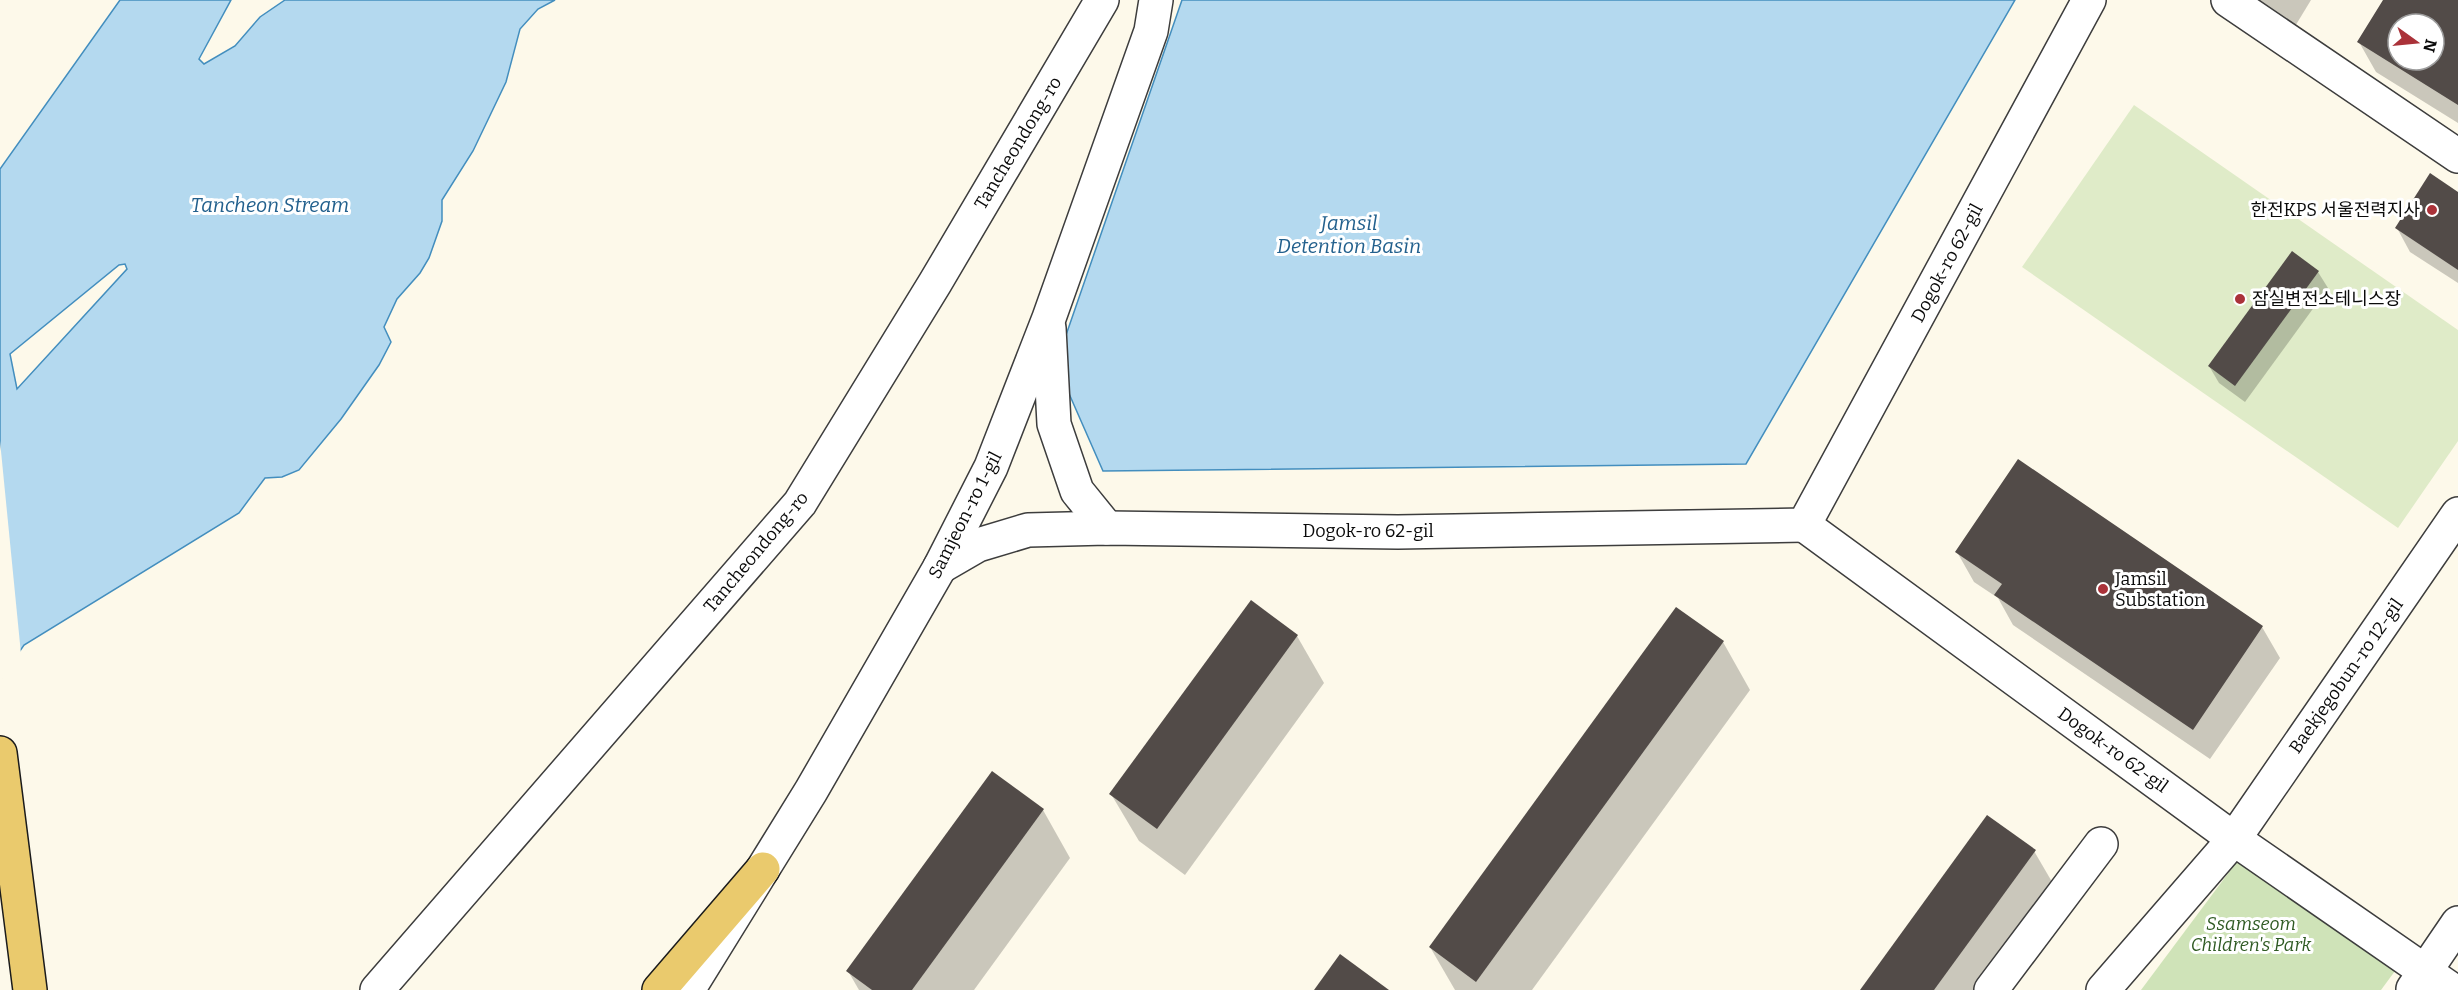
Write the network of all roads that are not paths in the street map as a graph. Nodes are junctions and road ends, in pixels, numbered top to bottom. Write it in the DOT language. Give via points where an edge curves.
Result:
graph roads {
  1 [pos="1102,0"];
  2 [pos="1156,0"];
  3 [pos="2089,0"];
  4 [pos="2228,0"];
  5 [pos="2458,156"];
  6 [pos="1048,318"];
  7 [pos="2458,514"];
  8 [pos="1804,525"];
  9 [pos="1107,528"];
  10 [pos="940,567"];
  11 [pos="0,753"];
  12 [pos="2234,838"];
  13 [pos="2101,844"];
  14 [pos="763,869"];
  15 [pos="2458,922"];
  16 [pos="2418,981"];
  17 [pos="30,990"];
  18 [pos="377,990"];
  19 [pos="659,990"];
  20 [pos="688,990"];
  21 [pos="1991,990"];
  22 [pos="2103,990"];
  23 [pos="2452,990"];
  1 -- 18 [label="street, Tancheondong-ro" via="936,283 800,503"];
  2 -- 6 [label="street, Samjeon-ro 1-gil" via="1151,31"];
  3 -- 8 [label="street, Dogok-ro 62-gil"];
  4 -- 5 [label="street"];
  6 -- 9 [label="street" via="1054,424 1077,491"];
  6 -- 10 [label="street, Samjeon-ro 1-gil" via="992,467"];
  7 -- 12 [label="street, Baekjegobun-ro 12-gil"];
  8 -- 9 [label="street, Dogok-ro 62-gil" via="1398,532"];
  8 -- 12 [label="street, Dogok-ro 62-gil"];
  9 -- 10 [label="street, Dogok-ro 62-gil" via="1028,530 978,545"];
  10 -- 14 [label="street, Samjeon-ro 1-gil"];
  11 -- 17 [label="main road"];
  12 -- 16 [label="street, Dogok-ro 62-gil"];
  12 -- 22 [label="street, Baekjegobun-ro 12-gil"];
  13 -- 21 [label="street"];
  14 -- 19 [label="main road"];
  14 -- 20 [label="street, Samjeon-ro 1-gil"];
  15 -- 16 [label="street"];
  16 -- 23 [label="street, Dogok-ro 62-gil"];
}
